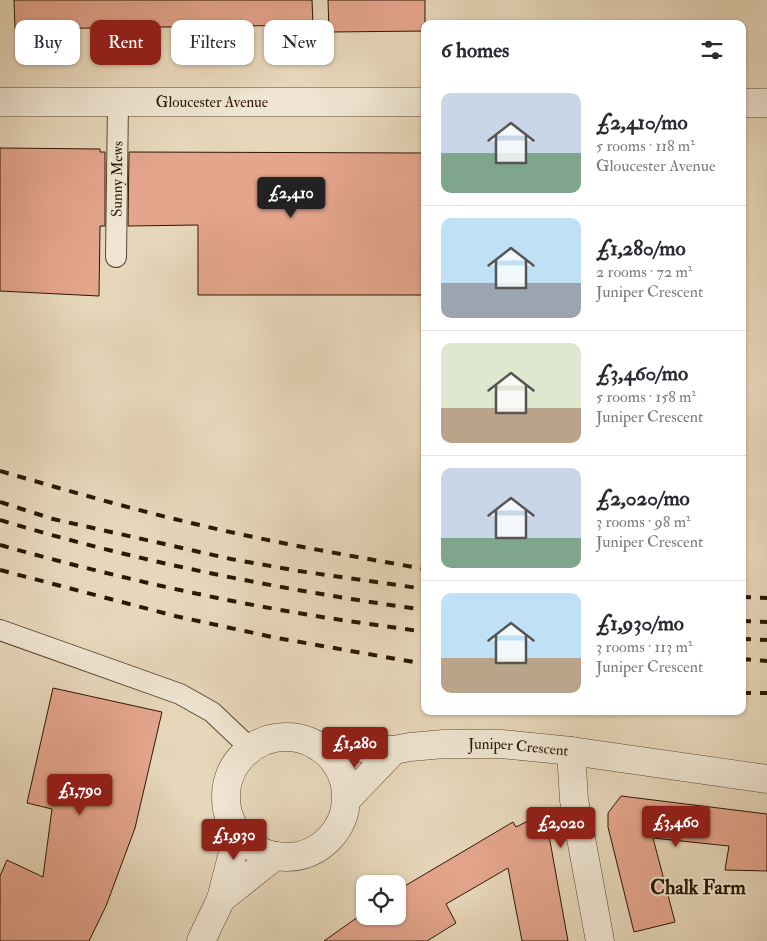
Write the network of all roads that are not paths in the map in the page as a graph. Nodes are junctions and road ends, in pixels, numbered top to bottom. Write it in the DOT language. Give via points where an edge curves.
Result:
graph roads {
  1 [pos="0,102"];
  2 [pos="118,102"];
  3 [pos="421,102"];
  4 [pos="746,103"];
  5 [pos="767,103"];
  6 [pos="116,257"];
  7 [pos="0,630"];
  8 [pos="318,746"];
  9 [pos="251,749"];
  10 [pos="394,750"];
  11 [pos="571,751"];
  12 [pos="767,779"];
  13 [pos="347,799"];
  14 [pos="238,833"];
  15 [pos="275,856"];
  16 [pos="221,899"];
  17 [pos="201,941"];
  18 [pos="600,941"];
  1 -- 2 [label="street, Gloucester Avenue"];
  2 -- 3 [label="street, Gloucester Avenue"];
  2 -- 6 [label="lane, Sunny Mews"];
  4 -- 5 [label="street"];
  7 -- 9 [label="lane" via="180,694 212,712"];
  8 -- 9 [label="street" via="284,737 266,740"];
  8 -- 10 [label="street, Juniper Crescent"];
  8 -- 13 [label="street" via="331,757 342,774"];
  9 -- 14 [label="street" via="236,764 228,783 229,818"];
  10 -- 11 [label="street, Juniper Crescent" via="472,743"];
  10 -- 13 [label="street"];
  11 -- 12 [label="street"];
  11 -- 18 [label="street, Juniper Crescent" via="574,800"];
  13 -- 15 [label="street" via="335,832 320,846 302,855"];
  14 -- 15 [label="street" via="262,852"];
  14 -- 16 [label="street"];
  15 -- 16 [label="street"];
  16 -- 17 [label="street"];
}
